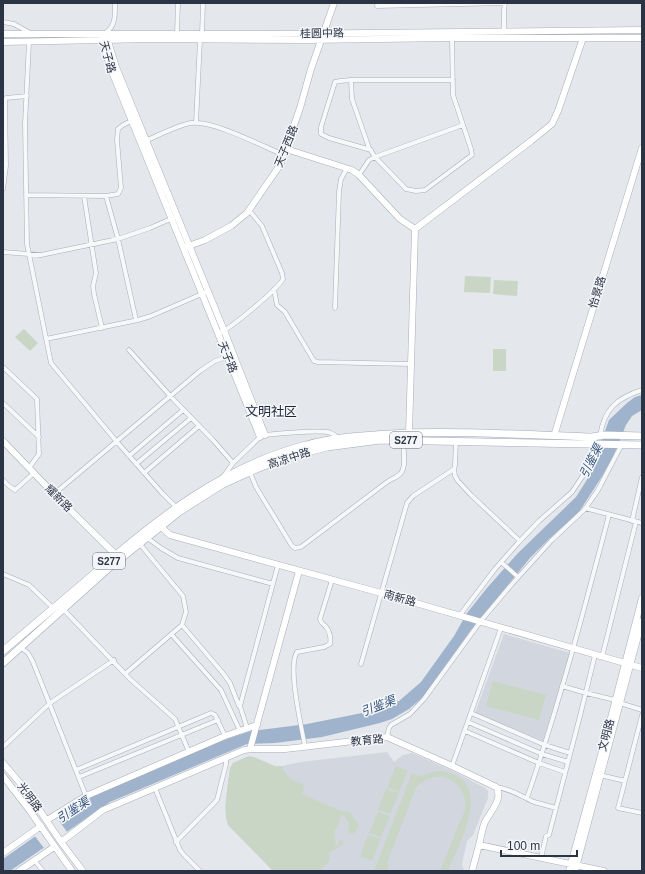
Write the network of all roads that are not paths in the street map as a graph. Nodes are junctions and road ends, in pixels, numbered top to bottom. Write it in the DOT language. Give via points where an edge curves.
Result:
graph roads {
  1 [pos="115,3"];
  2 [pos="178,3"];
  3 [pos="203,3"];
  4 [pos="334,3"];
  5 [pos="378,3"];
  6 [pos="505,3"];
  7 [pos="3,22"];
  8 [pos="642,30"];
  9 [pos="324,32"];
  10 [pos="30,33"];
  11 [pos="104,33"];
  12 [pos="177,33"];
  13 [pos="3,34"];
  14 [pos="504,35"];
  15 [pos="201,37"];
  16 [pos="452,38"];
  17 [pos="583,38"];
  18 [pos="642,38"];
  19 [pos="105,40"];
  20 [pos="322,40"];
  21 [pos="3,42"];
  22 [pos="29,42"];
  23 [pos="351,80"];
  24 [pos="453,80"];
  25 [pos="26,96"];
  26 [pos="135,120"];
  27 [pos="196,123"];
  28 [pos="463,125"];
  29 [pos="144,142"];
  30 [pos="642,148"];
  31 [pos="371,150"];
  32 [pos="285,152"];
  33 [pos="375,157"];
  34 [pos="347,168"];
  35 [pos="359,175"];
  36 [pos="3,189"];
  37 [pos="26,195"];
  38 [pos="84,196"];
  39 [pos="106,196"];
  40 [pos="249,210"];
  41 [pos="174,217"];
  42 [pos="415,229"];
  43 [pos="118,239"];
  44 [pos="92,244"];
  45 [pos="186,247"];
  46 [pos="3,252"];
  47 [pos="28,254"];
  48 [pos="274,289"];
  49 [pos="205,292"];
  50 [pos="336,308"];
  51 [pos="136,320"];
  52 [pos="102,328"];
  53 [pos="221,333"];
  54 [pos="46,339"];
  55 [pos="129,350"];
  56 [pos="230,355"];
  57 [pos="411,364"];
  58 [pos="3,367"];
  59 [pos="642,390"];
  60 [pos="170,396"];
  61 [pos="3,403"];
  62 [pos="183,410"];
  63 [pos="191,418"];
  64 [pos="199,426"];
  65 [pos="409,433"];
  66 [pos="263,436"];
  67 [pos="554,436"];
  68 [pos="603,436"];
  69 [pos="633,436"];
  70 [pos="642,436"];
  71 [pos="39,437"];
  72 [pos="403,440"];
  73 [pos="3,441"];
  74 [pos="456,441"];
  75 [pos="117,442"];
  76 [pos="339,442"];
  77 [pos="595,444"];
  78 [pos="620,444"];
  79 [pos="632,444"];
  80 [pos="642,445"];
  81 [pos="129,456"];
  82 [pos="233,463"];
  83 [pos="136,464"];
  84 [pos="29,468"];
  85 [pos="454,469"];
  86 [pos="250,472"];
  87 [pos="34,473"];
  88 [pos="144,473"];
  89 [pos="642,477"];
  90 [pos="3,480"];
  91 [pos="222,480"];
  92 [pos="54,494"];
  93 [pos="176,507"];
  94 [pos="585,508"];
  95 [pos="609,515"];
  96 [pos="634,521"];
  97 [pos="642,523"];
  98 [pos="160,526"];
  99 [pos="146,537"];
  100 [pos="520,540"];
  101 [pos="139,543"];
  102 [pos="116,555"];
  103 [pos="502,563"];
  104 [pos="278,565"];
  105 [pos="298,571"];
  106 [pos="3,574"];
  107 [pos="517,576"];
  108 [pos="332,580"];
  109 [pos="273,584"];
  110 [pos="381,593"];
  111 [pos="642,598"];
  112 [pos="53,608"];
  113 [pos="63,609"];
  114 [pos="461,616"];
  115 [pos="478,621"];
  116 [pos="642,621"];
  117 [pos="182,625"];
  118 [pos="501,628"];
  119 [pos="172,635"];
  120 [pos="20,647"];
  121 [pos="573,648"];
  122 [pos="3,651"];
  123 [pos="595,655"];
  124 [pos="602,657"];
  125 [pos="114,660"];
  126 [pos="4,661"];
  127 [pos="360,664"];
  128 [pos="627,664"];
  129 [pos="642,668"];
  130 [pos="126,673"];
  131 [pos="562,686"];
  132 [pos="586,693"];
  133 [pos="618,701"];
  134 [pos="50,703"];
  135 [pos="240,706"];
  136 [pos="642,710"];
  137 [pos="471,713"];
  138 [pos="642,715"];
  139 [pos="218,720"];
  140 [pos="468,722"];
  141 [pos="179,726"];
  142 [pos="247,728"];
  143 [pos="256,728"];
  144 [pos="240,731"];
  145 [pos="465,731"];
  146 [pos="182,735"];
  147 [pos="225,736"];
  148 [pos="387,738"];
  149 [pos="544,745"];
  150 [pos="3,747"];
  151 [pos="251,747"];
  152 [pos="305,747"];
  153 [pos="189,752"];
  154 [pos="570,753"];
  155 [pos="542,754"];
  156 [pos="226,758"];
  157 [pos="568,762"];
  158 [pos="3,763"];
  159 [pos="539,763"];
  160 [pos="452,766"];
  161 [pos="76,770"];
  162 [pos="565,772"];
  163 [pos="600,775"];
  164 [pos="3,776"];
  165 [pos="79,777"];
  166 [pos="625,781"];
  167 [pos="496,787"];
  168 [pos="155,788"];
  169 [pos="86,796"];
  170 [pos="527,798"];
  171 [pos="556,808"];
  172 [pos="642,813"];
  173 [pos="48,823"];
  174 [pos="42,828"];
  175 [pos="60,841"];
  176 [pos="176,842"];
  177 [pos="479,844"];
  178 [pos="53,845"];
  179 [pos="3,853"];
  180 [pos="541,858"];
  181 [pos="34,860"];
  182 [pos="574,867"];
  183 [pos="19,871"];
  184 [pos="42,871"];
  185 [pos="72,871"];
  186 [pos="84,871"];
  187 [pos="200,871"];
  188 [pos="472,871"];
  189 [pos="569,871"];
  190 [pos="604,871"];
  1 -- 11 [label="street" via="113,25"];
  2 -- 12 [label="street"];
  3 -- 15 [label="street"];
  4 -- 9 [label="street, 天子西路"];
  5 -- 6 [label="street" via="377,6"];
  6 -- 14 [label="street"];
  7 -- 10 [label="street" via="14,24"];
  8 -- 14 [label="street, 桂圆中路"];
  9 -- 14 [label="street, 桂圆中路"];
  9 -- 15 [label="street, 桂圆中路"];
  9 -- 20 [label="street, 天子西路"];
  10 -- 11 [label="street, 桂圆中路"];
  10 -- 13 [label="street, 桂圆中路"];
  11 -- 12 [label="street, 桂圆中路"];
  11 -- 19 [label="street, 天子路"];
  12 -- 15 [label="street, 桂圆中路"];
  14 -- 16 [label="street, 桂圆中路"];
  14 -- 17 [label="street, 桂圆中路"];
  15 -- 19 [label="street, 桂圆中路"];
  15 -- 20 [label="street, 桂圆中路"];
  15 -- 27 [label="street"];
  16 -- 20 [label="street, 桂圆中路"];
  16 -- 24 [label="street"];
  17 -- 18 [label="street, 桂圆中路"];
  17 -- 42 [label="street" via="552,124"];
  19 -- 22 [label="street, 桂圆中路"];
  19 -- 26 [label="street, 天子路" via="110,67"];
  20 -- 32 [label="street, 天子西路"];
  21 -- 22 [label="street, 桂圆中路"];
  22 -- 25 [label="street"];
  23 -- 24 [label="street"];
  23 -- 31 [label="street" via="352,99"];
  23 -- 31 [label="street" via="335,82 320,132 323,136"];
  24 -- 28 [label="street" via="454,99"];
  25 -- 36 [label="street" via="10,96 5,100 6,166"];
  25 -- 37 [label="street"];
  26 -- 29 [label="street, 天子路"];
  26 -- 39 [label="street" via="118,129 120,192"];
  27 -- 29 [label="street" via="184,125"];
  27 -- 32 [label="street" via="228,131"];
  28 -- 33 [label="street"];
  28 -- 33 [label="street" via="472,156 426,190 406,189"];
  29 -- 41 [label="street, 天子路"];
  30 -- 67 [label="street, 怡景路"];
  31 -- 33 [label="street"];
  32 -- 34 [label="street"];
  32 -- 40 [label="street, 天子西路" via="280,166"];
  33 -- 35 [label="street" via="369,160"];
  34 -- 35 [label="street"];
  34 -- 50 [label="street" via="341,179 339,192"];
  35 -- 42 [label="street" via="400,219"];
  37 -- 38 [label="street"];
  37 -- 47 [label="street"];
  38 -- 39 [label="street"];
  38 -- 44 [label="street"];
  39 -- 43 [label="street"];
  40 -- 45 [label="street, 天子西路" via="230,226"];
  40 -- 48 [label="street" via="262,226 282,276 282,281"];
  41 -- 43 [label="street"];
  41 -- 45 [label="street, 天子路"];
  42 -- 57 [label="street"];
  43 -- 44 [label="street"];
  43 -- 51 [label="street"];
  44 -- 47 [label="street" via="55,252"];
  44 -- 52 [label="street" via="96,273 93,286"];
  45 -- 49 [label="street, 天子路"];
  46 -- 47 [label="street"];
  47 -- 54 [label="street"];
  48 -- 53 [label="street"];
  48 -- 57 [label="street" via="277,305 285,312 314,361"];
  49 -- 51 [label="street"];
  49 -- 53 [label="street, 天子路"];
  51 -- 52 [label="street"];
  52 -- 54 [label="street"];
  53 -- 56 [label="street, 天子路"];
  54 -- 75 [label="street" via="55,370"];
  55 -- 60 [label="street"];
  56 -- 60 [label="street" via="200,370"];
  56 -- 66 [label="street, 天子路"];
  57 -- 65 [label="street"];
  58 -- 71 [label="street" via="37,399"];
  59 -- 68 [label="street" via="626,396 610,409 604,422"];
  60 -- 62 [label="street"];
  60 -- 75 [label="street"];
  61 -- 71 [label="street"];
  62 -- 63 [label="street"];
  62 -- 81 [label="street"];
  63 -- 64 [label="street"];
  63 -- 83 [label="street"];
  64 -- 82 [label="street"];
  64 -- 88 [label="street"];
  65 -- 67 [label="main road, 高凉中路 / S277"];
  65 -- 76 [label="main road, 高凉中路 / S277" via="381,434"];
  66 -- 76 [label="street" via="328,432"];
  66 -- 82 [label="street"];
  67 -- 68 [label="main road, 高凉中路 / S277"];
  68 -- 69 [label="main road, 高凉中路 / S277"];
  69 -- 70 [label="main road, 高凉中路 / S277"];
  69 -- 79 [label="main road"];
  71 -- 84 [label="street" via="39,454"];
  72 -- 74 [label="main road, 高凉中路 / S277"];
  72 -- 76 [label="main road, 高凉中路 / S277"];
  72 -- 86 [label="street" via="404,464 400,474 298,548 292,546 256,487"];
  73 -- 84 [label="street, 耀新路"];
  74 -- 77 [label="main road, 高凉中路 / S277"];
  74 -- 85 [label="street"];
  75 -- 81 [label="street"];
  75 -- 92 [label="street"];
  76 -- 86 [label="main road, 高凉中路 / S277"];
  76 -- 91 [label="main road, 高凉中路 / S277" via="306,445 273,455"];
  77 -- 78 [label="main road, 高凉中路 / S277"];
  77 -- 100 [label="street" via="587,467 572,492"];
  78 -- 79 [label="main road, 高凉中路 / S277"];
  78 -- 94 [label="street" via="598,490"];
  79 -- 80 [label="main road, 高凉中路 / S277"];
  81 -- 83 [label="street"];
  82 -- 91 [label="street"];
  83 -- 88 [label="street"];
  84 -- 87 [label="street, 耀新路"];
  85 -- 100 [label="street" via="456,479"];
  85 -- 110 [label="street" via="413,496 407,503"];
  86 -- 98 [label="main road, 高凉中路 / S277" via="223,484"];
  87 -- 90 [label="street" via="15,490"];
  87 -- 92 [label="street, 耀新路"];
  88 -- 93 [label="street"];
  89 -- 96 [label="street"];
  91 -- 93 [label="main road, 高凉中路 / S277"];
  92 -- 102 [label="street, 耀新路"];
  93 -- 102 [label="main road, 高凉中路 / S277"];
  94 -- 95 [label="street"];
  94 -- 107 [label="street"];
  95 -- 96 [label="street"];
  95 -- 121 [label="street"];
  96 -- 97 [label="street"];
  96 -- 124 [label="street"];
  98 -- 99 [label="main road, 高凉中路 / S277"];
  98 -- 104 [label="street, 南新路" via="170,534"];
  99 -- 101 [label="main road, 高凉中路 / S277"];
  99 -- 109 [label="street" via="178,558"];
  100 -- 103 [label="street"];
  101 -- 113 [label="main road, 高凉中路 / S277"];
  101 -- 117 [label="street" via="183,596 186,612"];
  102 -- 112 [label="main road, 高凉中路 / S277"];
  103 -- 107 [label="street"];
  103 -- 114 [label="street"];
  104 -- 105 [label="street, 南新路"];
  104 -- 109 [label="street"];
  105 -- 108 [label="street, 南新路"];
  105 -- 143 [label="street"];
  106 -- 112 [label="street" via="29,585"];
  107 -- 115 [label="street"];
  108 -- 110 [label="street, 南新路"];
  108 -- 152 [label="street" via="320,619 328,630 330,644 297,652 294,659 293,673"];
  109 -- 135 [label="street"];
  110 -- 114 [label="street, 南新路"];
  110 -- 127 [label="street"];
  111 -- 128 [label="street, 文明路"];
  112 -- 122 [label="main road, 高凉中路 / S277"];
  113 -- 120 [label="main road, 高凉中路 / S277"];
  113 -- 125 [label="street"];
  114 -- 115 [label="street, 南新路"];
  115 -- 118 [label="street, 南新路"];
  115 -- 148 [label="street" via="424,700 410,714 391,725"];
  116 -- 128 [label="street, 文明路"];
  117 -- 119 [label="street"];
  117 -- 135 [label="street" via="230,683"];
  118 -- 121 [label="street, 南新路"];
  118 -- 137 [label="street"];
  119 -- 130 [label="street"];
  119 -- 144 [label="street" via="221,690"];
  120 -- 126 [label="main road, 高凉中路 / S277"];
  120 -- 134 [label="street" via="31,657"];
  121 -- 123 [label="street, 南新路"];
  121 -- 131 [label="street"];
  123 -- 124 [label="street, 南新路"];
  123 -- 132 [label="street"];
  124 -- 128 [label="street, 南新路"];
  125 -- 130 [label="street"];
  125 -- 134 [label="street"];
  128 -- 129 [label="street, 南新路"];
  128 -- 133 [label="street, 文明路"];
  130 -- 141 [label="street" via="170,713"];
  131 -- 132 [label="street"];
  131 -- 149 [label="street"];
  132 -- 133 [label="street"];
  132 -- 154 [label="street"];
  133 -- 136 [label="street"];
  133 -- 163 [label="street, 文明路"];
  133 -- 182 [label="street, 文明路"];
  134 -- 150 [label="street"];
  134 -- 161 [label="street"];
  135 -- 142 [label="street"];
  137 -- 140 [label="street"];
  137 -- 149 [label="street"];
  138 -- 166 [label="street"];
  139 -- 141 [label="street" via="211,713"];
  139 -- 146 [label="street"];
  139 -- 147 [label="street"];
  140 -- 145 [label="street"];
  140 -- 155 [label="street"];
  141 -- 146 [label="street"];
  141 -- 161 [label="street"];
  142 -- 143 [label="street"];
  142 -- 144 [label="street"];
  143 -- 151 [label="street"];
  144 -- 147 [label="street"];
  145 -- 159 [label="street"];
  145 -- 160 [label="street"];
  146 -- 153 [label="street"];
  146 -- 165 [label="street"];
  147 -- 153 [label="street"];
  148 -- 152 [label="street, 教育路"];
  148 -- 160 [label="street, 教育路"];
  149 -- 154 [label="street"];
  149 -- 155 [label="street"];
  151 -- 152 [label="street, 教育路"];
  151 -- 156 [label="street, 教育路"];
  153 -- 169 [label="street"];
  154 -- 157 [label="street"];
  155 -- 157 [label="street"];
  155 -- 159 [label="street"];
  156 -- 168 [label="street, 教育路"];
  156 -- 176 [label="street" via="216,800"];
  157 -- 162 [label="street"];
  158 -- 173 [label="street, 光明路" via="26,790"];
  159 -- 162 [label="street"];
  159 -- 170 [label="street"];
  160 -- 167 [label="street, 教育路"];
  161 -- 165 [label="street"];
  162 -- 171 [label="street"];
  163 -- 166 [label="street"];
  163 -- 182 [label="street, 文明路"];
  164 -- 174 [label="street, 光明路"];
  165 -- 169 [label="street"];
  166 -- 172 [label="street" via="618,808"];
  167 -- 170 [label="street" via="505,788"];
  167 -- 177 [label="street" via="497,800 484,824"];
  168 -- 175 [label="street, 教育路" via="103,810"];
  168 -- 176 [label="street"];
  169 -- 173 [label="street"];
  170 -- 171 [label="street"];
  171 -- 180 [label="street"];
  173 -- 175 [label="street, 光明路"];
  174 -- 178 [label="street, 光明路"];
  174 -- 179 [label="street"];
  175 -- 186 [label="street, 光明路"];
  176 -- 187 [label="street" via="184,855"];
  177 -- 180 [label="street"];
  177 -- 188 [label="street"];
  178 -- 181 [label="street"];
  178 -- 185 [label="street, 光明路"];
  180 -- 182 [label="street"];
  181 -- 183 [label="street"];
  181 -- 184 [label="street"];
  182 -- 189 [label="street, 文明路"];
  182 -- 190 [label="street"];
}
